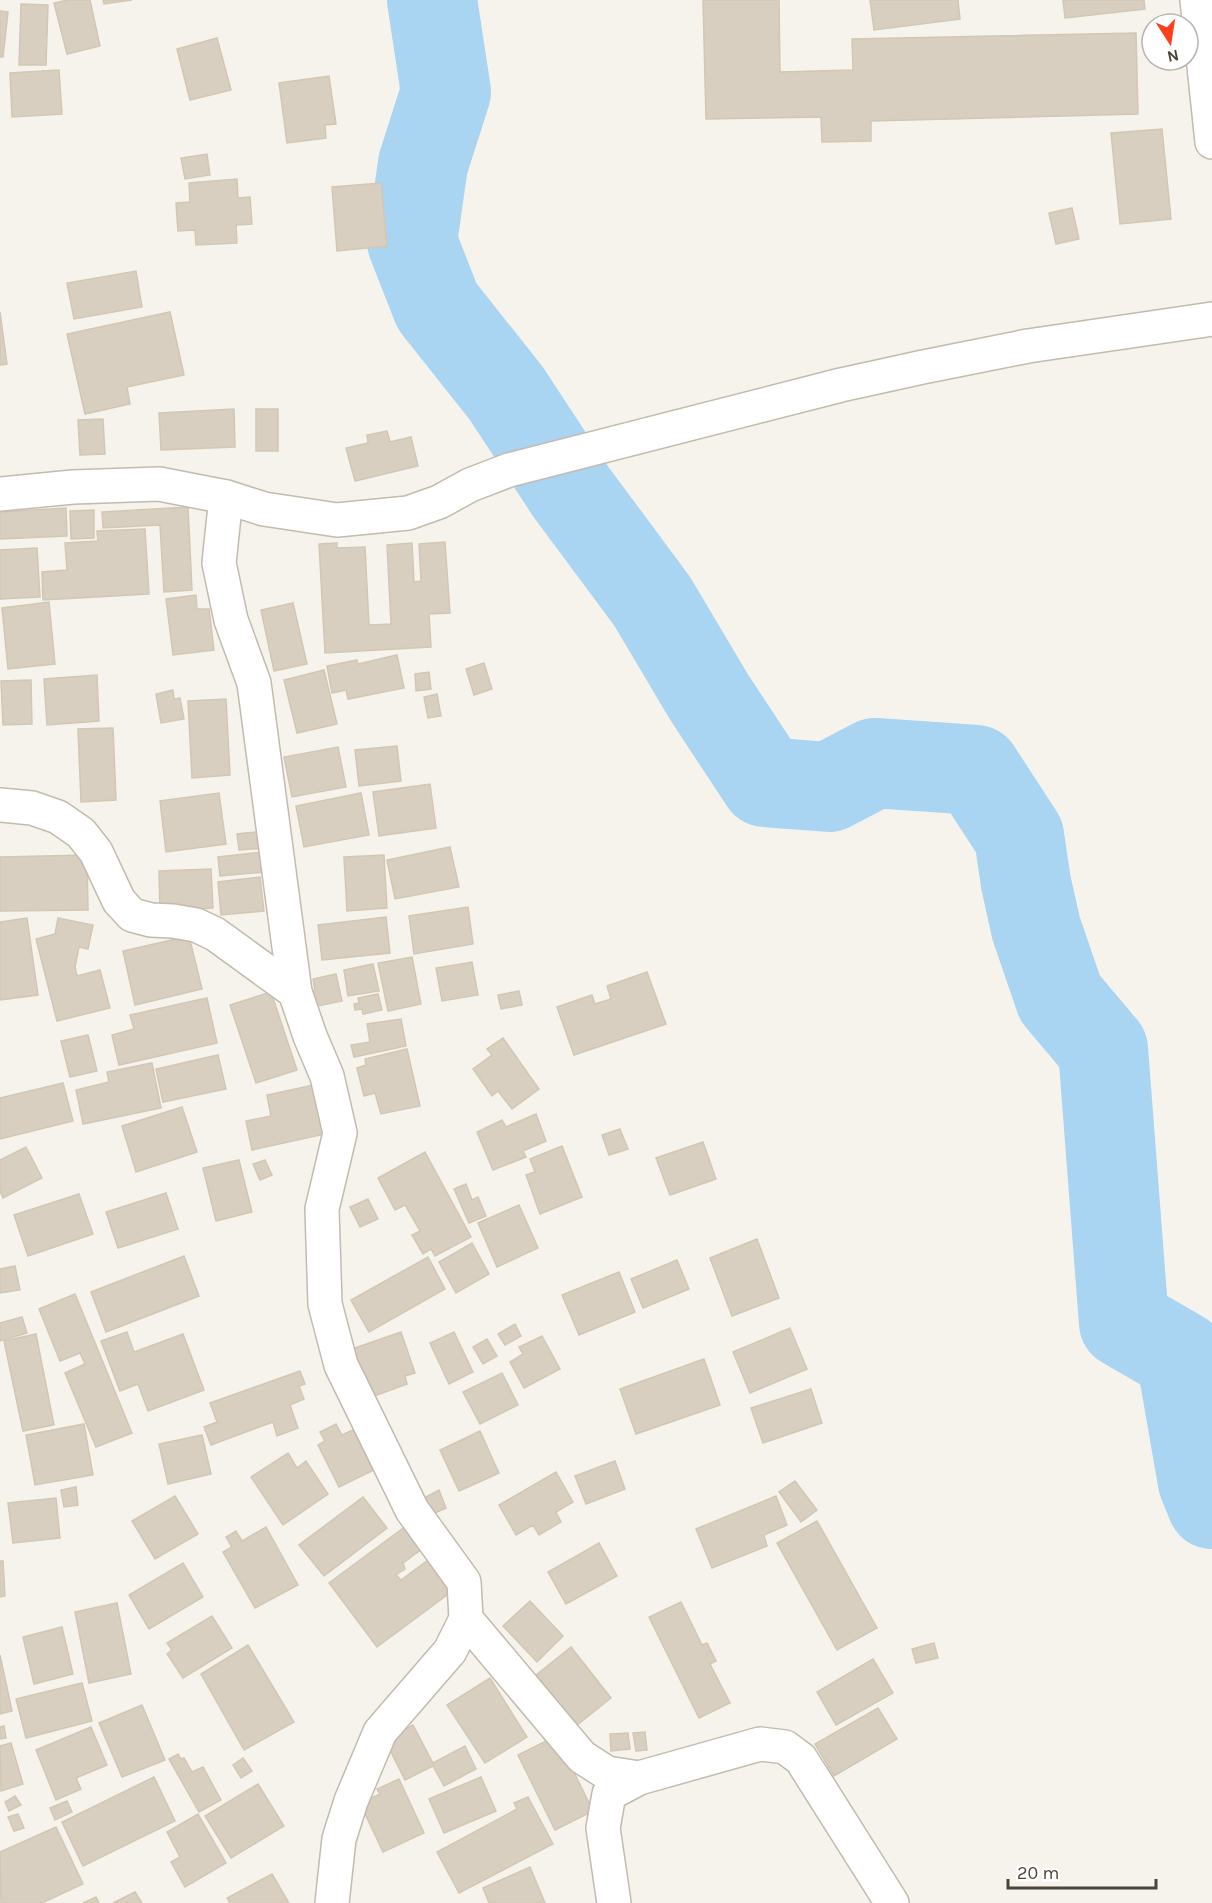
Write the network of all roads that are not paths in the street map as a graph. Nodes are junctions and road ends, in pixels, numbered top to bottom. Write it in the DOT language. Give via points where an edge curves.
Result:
graph roads {
  1 [pos="1197,0"];
  2 [pos="1212,142"];
  3 [pos="1212,319"];
  4 [pos="0,494"];
  5 [pos="226,497"];
  6 [pos="0,805"];
  7 [pos="295,993"];
  8 [pos="466,1619"];
  9 [pos="639,1778"];
  10 [pos="332,1903"];
  11 [pos="614,1903"];
  12 [pos="892,1903"];
  1 -- 2 [label="street"];
  3 -- 5 [label="street" via="1028,346 841,385 509,470 408,513 337,520 264,509"];
  4 -- 5 [label="street" via="159,484"];
  5 -- 7 [label="street" via="219,562 231,620 254,683"];
  6 -- 7 [label="street" via="33,808 58,817 81,833 96,852 119,901 132,915 196,925 215,934"];
  7 -- 8 [label="street" via="327,1076 340,1133 322,1209 325,1304 341,1365 412,1510 464,1582"];
  8 -- 9 [label="street" via="582,1757 607,1773"];
  8 -- 10 [label="street" via="450,1651 380,1732 339,1839"];
  9 -- 11 [label="street" via="609,1794 603,1828"];
  9 -- 12 [label="street" via="760,1744 785,1747 801,1759"];
}
